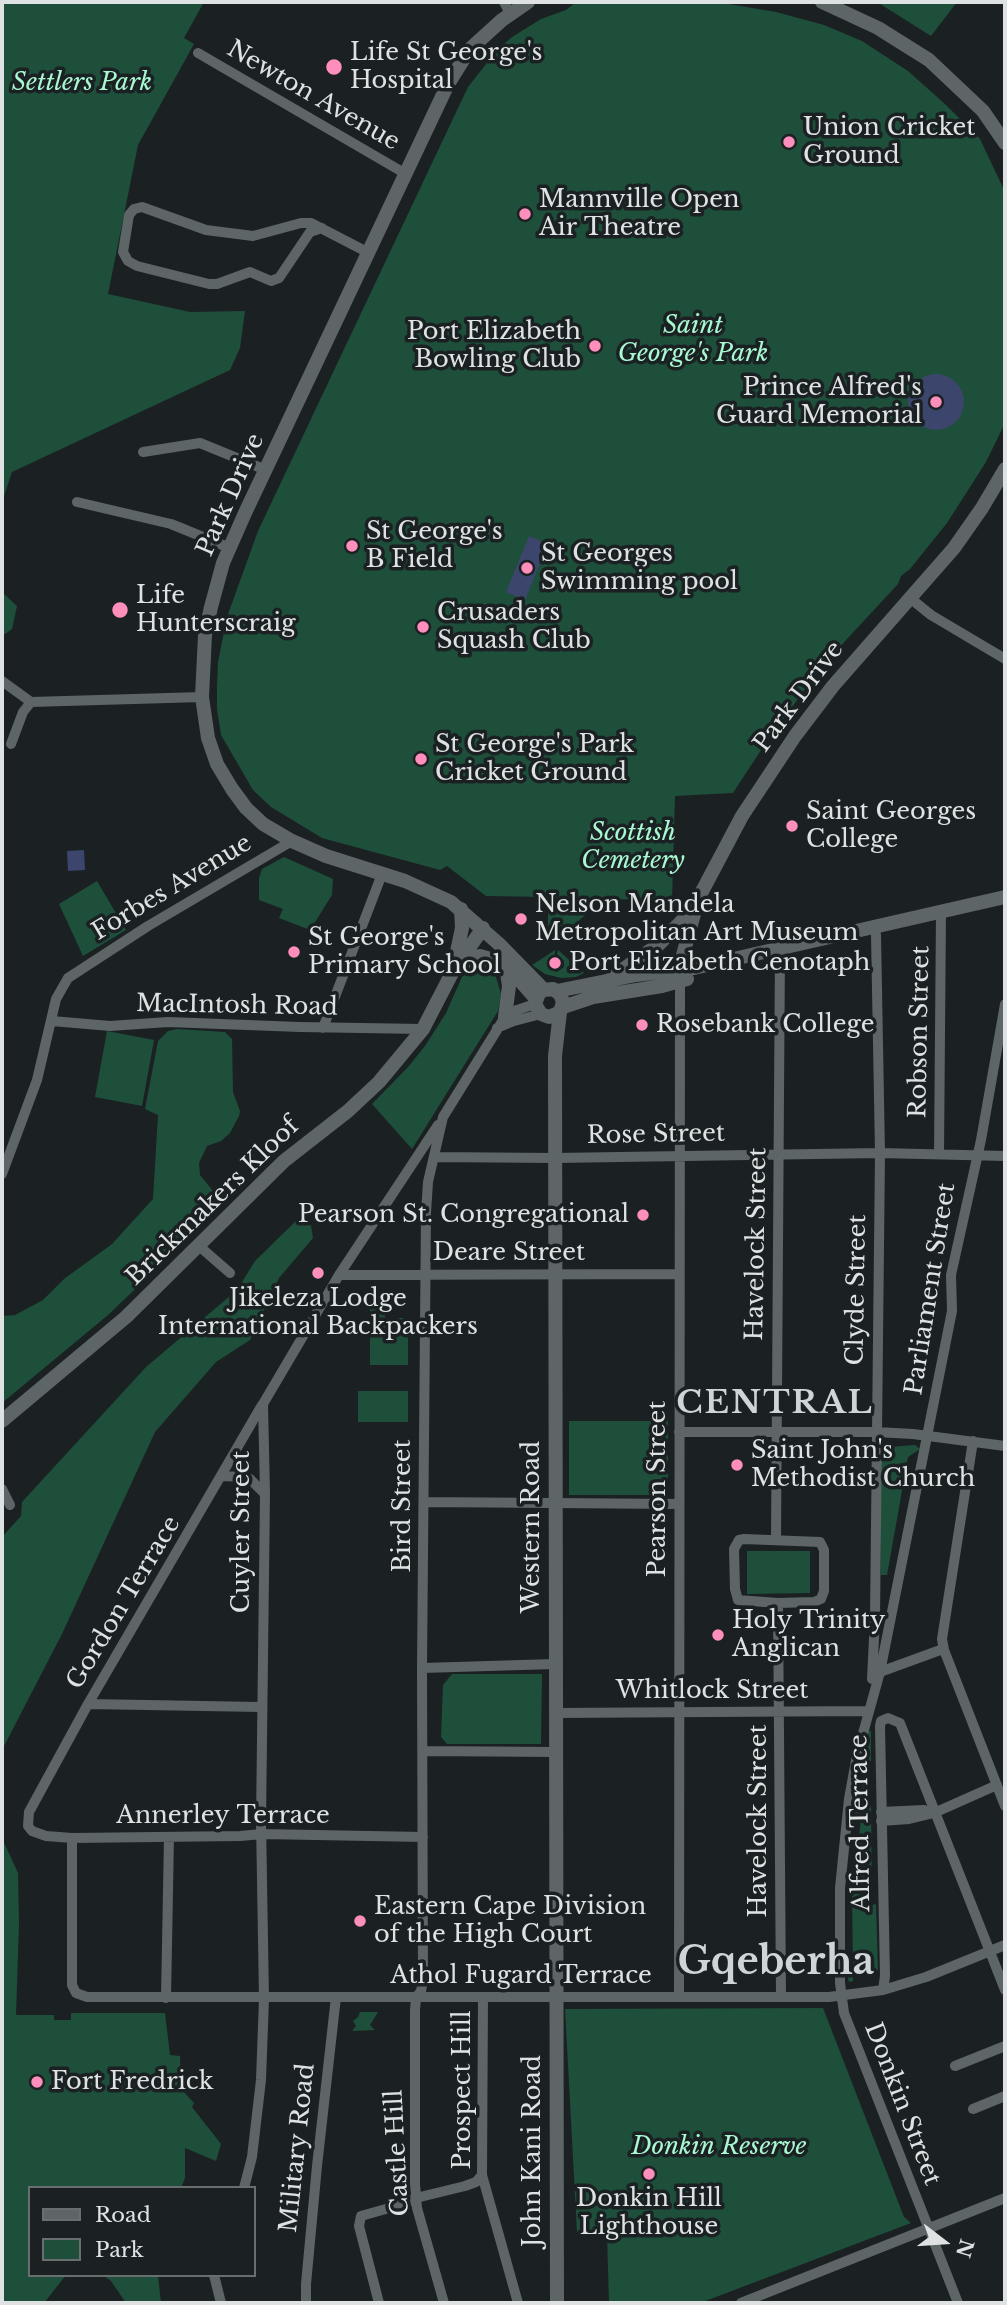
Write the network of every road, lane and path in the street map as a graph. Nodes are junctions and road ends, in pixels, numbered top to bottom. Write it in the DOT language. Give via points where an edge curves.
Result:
graph roads {
  1 [pos="528,2"];
  2 [pos="822,2"];
  3 [pos="507,8"];
  4 [pos="198,53"];
  5 [pos="1005,143"];
  6 [pos="406,174"];
  7 [pos="322,228"];
  8 [pos="369,253"];
  9 [pos="143,452"];
  10 [pos="1005,469"];
  11 [pos="266,470"];
  12 [pos="77,502"];
  13 [pos="230,548"];
  14 [pos="910,598"];
  15 [pos="1005,659"];
  16 [pos="2,681"];
  17 [pos="202,697"];
  18 [pos="31,702"];
  19 [pos="10,744"];
  20 [pos="292,841"];
  21 [pos="382,874"];
  22 [pos="698,899"];
  23 [pos="1005,900"];
  24 [pos="461,909"];
  25 [pos="941,915"];
  26 [pos="478,928"];
  27 [pos="875,931"];
  28 [pos="780,953"];
  29 [pos="509,964"];
  30 [pos="453,971"];
  31 [pos="679,975"];
  32 [pos="446,985"];
  33 [pos="599,986"];
  34 [pos="1005,1003"];
  35 [pos="548,1004"];
  36 [pos="52,1021"];
  37 [pos="501,1023"];
  38 [pos="323,1028"];
  39 [pos="423,1029"];
  40 [pos="559,1035"];
  41 [pos="555,1056"];
  42 [pos="443,1117"];
  43 [pos="880,1153"];
  44 [pos="779,1154"];
  45 [pos="939,1154"];
  46 [pos="680,1155"];
  47 [pos="976,1155"];
  48 [pos="1005,1156"];
  49 [pos="434,1157"];
  50 [pos="555,1158"];
  51 [pos="2,1174"];
  52 [pos="199,1246"];
  53 [pos="230,1273"];
  54 [pos="425,1273"];
  55 [pos="679,1274"];
  56 [pos="339,1275"];
  57 [pos="555,1275"];
  58 [pos="263,1404"];
  59 [pos="2,1421"];
  60 [pos="776,1430"];
  61 [pos="679,1432"];
  62 [pos="876,1432"];
  63 [pos="928,1435"];
  64 [pos="973,1441"];
  65 [pos="1005,1446"];
  66 [pos="223,1476"];
  67 [pos="2,1489"];
  68 [pos="265,1494"];
  69 [pos="424,1502"];
  70 [pos="10,1504"];
  71 [pos="555,1504"];
  72 [pos="678,1504"];
  73 [pos="776,1540"];
  74 [pos="876,1580"];
  75 [pos="899,1581"];
  76 [pos="778,1603"];
  77 [pos="943,1649"];
  78 [pos="555,1664"];
  79 [pos="422,1668"];
  80 [pos="880,1672"];
  81 [pos="872,1696"];
  82 [pos="88,1704"];
  83 [pos="261,1707"];
  84 [pos="868,1711"];
  85 [pos="555,1713"];
  86 [pos="679,1713"];
  87 [pos="780,1713"];
  88 [pos="424,1751"];
  89 [pos="555,1752"];
  90 [pos="997,1785"];
  91 [pos="1005,1806"];
  92 [pos="934,1811"];
  93 [pos="881,1816"];
  94 [pos="28,1826"];
  95 [pos="262,1834"];
  96 [pos="169,1837"];
  97 [pos="72,1838"];
  98 [pos="424,1838"];
  99 [pos="1005,1945"];
  100 [pos="990,1951"];
  101 [pos="883,1990"];
  102 [pos="1005,1990"];
  103 [pos="678,1996"];
  104 [pos="781,1996"];
  105 [pos="841,1996"];
  106 [pos="336,1997"];
  107 [pos="483,1997"];
  108 [pos="166,1998"];
  109 [pos="416,1998"];
  110 [pos="264,1999"];
  111 [pos="556,1999"];
  112 [pos="1005,2046"];
  113 [pos="955,2066"];
  114 [pos="1005,2096"];
  115 [pos="973,2109"];
  116 [pos="482,2175"];
  117 [pos="245,2186"];
  118 [pos="416,2198"];
  119 [pos="1005,2198"];
  120 [pos="928,2229"];
  121 [pos="214,2277"];
  122 [pos="221,2303"];
  123 [pos="306,2303"];
  124 [pos="379,2303"];
  125 [pos="444,2303"];
  126 [pos="518,2303"];
  127 [pos="557,2303"];
  128 [pos="741,2303"];
  129 [pos="958,2303"];
  1 -- 3 [label="street, Park Drive"];
  2 -- 5 [label="street" via="878,28 929,60 983,111"];
  3 -- 6 [label="street, Park Drive" via="463,59"];
  4 -- 6 [label="street, Newton Avenue"];
  6 -- 8 [label="street, Park Drive"];
  7 -- 7 [label="street" via="310,233 279,278 271,281 250,272 209,284 138,267 123,252 129,215 142,207 206,230 257,237 304,222"];
  7 -- 8 [label="street"];
  8 -- 11 [label="street, Park Drive"];
  9 -- 11 [label="street" via="200,443"];
  10 -- 14 [label="street, Park Drive" via="954,548"];
  11 -- 13 [label="street, Park Drive"];
  12 -- 13 [label="street" via="171,524"];
  13 -- 17 [label="street, Park Drive" via="205,635"];
  14 -- 15 [label="street"];
  14 -- 22 [label="street, Park Drive" via="842,674 795,736 742,816"];
  16 -- 18 [label="street"];
  17 -- 18 [label="street"];
  17 -- 20 [label="street, Park Drive" via="208,738 232,789 263,824"];
  18 -- 19 [label="street"];
  20 -- 21 [label="street, Park Drive"];
  20 -- 36 [label="street, Forbes Avenue" via="74,972 56,999"];
  21 -- 24 [label="street, Park Drive" via="434,893"];
  21 -- 38 [label="street"];
  22 -- 31 [label="street, Park Drive"];
  22 -- 33 [label="street" via="658,945"];
  23 -- 25 [label="street"];
  24 -- 26 [label="street, Park Drive"];
  24 -- 30 [label="street"];
  25 -- 27 [label="street"];
  25 -- 45 [label="street, Robson Street"];
  26 -- 29 [label="street, Park Drive"];
  26 -- 30 [label="street, Brickmakers Kloof"];
  27 -- 28 [label="street"];
  27 -- 43 [label="street, Clyde Street"];
  28 -- 31 [label="street"];
  28 -- 44 [label="street, Havelock Street"];
  29 -- 32 [label="street" via="472,957"];
  29 -- 33 [label="street" via="551,979"];
  29 -- 35 [label="street, Park Drive"];
  29 -- 37 [label="street"];
  30 -- 32 [label="street, Brickmakers Kloof"];
  31 -- 33 [label="street"];
  31 -- 33 [label="street"];
  31 -- 46 [label="street, Pearson Street"];
  32 -- 39 [label="street, Brickmakers Kloof"];
  33 -- 35 [label="street"];
  33 -- 40 [label="street" via="570,1015"];
  34 -- 47 [label="street, Parliament Street"];
  35 -- 37 [label="street" via="511,1012"];
  35 -- 40 [label="street, Western Road"];
  35 -- 41 [label="street, Western Road"];
  36 -- 38 [label="street, MacIntosh Road" via="110,1026 168,1022"];
  36 -- 51 [label="street" via="37,1080"];
  37 -- 42 [label="street, Bird Street"];
  38 -- 39 [label="street, MacIntosh Road"];
  39 -- 52 [label="street, Brickmakers Kloof" via="379,1082 284,1161"];
  40 -- 41 [label="street, Western Road"];
  41 -- 50 [label="street, Western Road"];
  42 -- 49 [label="street, Bird Street"];
  42 -- 56 [label="street"];
  43 -- 44 [label="street, Rose Street"];
  43 -- 45 [label="street, Rose Street"];
  43 -- 62 [label="street, Clyde Street"];
  44 -- 46 [label="street, Rose Street"];
  44 -- 60 [label="street, Havelock Street"];
  45 -- 47 [label="street, Rose Street"];
  46 -- 50 [label="street, Rose Street"];
  46 -- 55 [label="street, Pearson Street"];
  47 -- 48 [label="street, Rose Street"];
  47 -- 63 [label="street, Parliament Street" via="951,1275 953,1311"];
  49 -- 50 [label="street, Rose Street"];
  49 -- 54 [label="street, Bird Street" via="428,1182"];
  50 -- 57 [label="street, Western Road"];
  52 -- 53 [label="street"];
  52 -- 59 [label="street, Brickmakers Kloof" via="126,1317"];
  54 -- 56 [label="street, Deare Street"];
  54 -- 57 [label="street, Deare Street"];
  54 -- 69 [label="street, Bird Street"];
  55 -- 57 [label="street, Deare Street"];
  55 -- 61 [label="street, Pearson Street"];
  56 -- 58 [label="street"];
  57 -- 71 [label="street, Western Road"];
  58 -- 66 [label="street, Gordon Terrace"];
  58 -- 68 [label="street, Cuyler Street"];
  60 -- 61 [label="street"];
  60 -- 62 [label="street"];
  60 -- 73 [label="street, Havelock Street"];
  61 -- 72 [label="street, Pearson Street"];
  62 -- 63 [label="street"];
  62 -- 74 [label="street, Clyde Street"];
  63 -- 64 [label="street"];
  63 -- 75 [label="street, Parliament Street"];
  64 -- 65 [label="street"];
  64 -- 77 [label="street"];
  66 -- 68 [label="street" via="244,1476"];
  66 -- 82 [label="street, Gordon Terrace"];
  67 -- 70 [label="street"];
  68 -- 83 [label="street, Cuyler Street"];
  69 -- 71 [label="street"];
  69 -- 79 [label="street, Bird Street"];
  71 -- 72 [label="street"];
  71 -- 78 [label="street, Western Road"];
  72 -- 86 [label="street, Pearson Street"];
  73 -- 76 [label="street" via="739,1541 734,1549 735,1589 741,1601"];
  73 -- 76 [label="street" via="818,1541 824,1550 821,1599"];
  74 -- 75 [label="street" via="888,1586"];
  74 -- 81 [label="street, Clyde Street"];
  75 -- 80 [label="street, Parliament Street"];
  76 -- 87 [label="street, Havelock Street"];
  77 -- 80 [label="street"];
  77 -- 90 [label="street"];
  78 -- 79 [label="street"];
  78 -- 85 [label="street, Western Road"];
  79 -- 88 [label="street, Bird Street"];
  80 -- 81 [label="street, Parliament Street"];
  81 -- 84 [label="street, Parliament Street"];
  82 -- 83 [label="street"];
  82 -- 94 [label="street, Gordon Terrace" via="29,1812"];
  83 -- 95 [label="street, Cuyler Street"];
  84 -- 87 [label="street, Whitlock Street"];
  84 -- 105 [label="street, Parliament Street" via="849,1799 843,1854 838,1940"];
  85 -- 86 [label="street, Whitlock Street"];
  85 -- 89 [label="street, Western Road"];
  86 -- 87 [label="street, Whitlock Street"];
  86 -- 103 [label="street, Pearson Street"];
  87 -- 104 [label="street, Havelock Street"];
  88 -- 89 [label="street"];
  88 -- 98 [label="street, Bird Street"];
  89 -- 111 [label="street, Western Road"];
  90 -- 91 [label="street"];
  90 -- 92 [label="street"];
  92 -- 93 [label="street" via="909,1819"];
  92 -- 93 [label="street, Alfred Terrace" via="902,1726 888,1718 880,1726"];
  92 -- 100 [label="street"];
  93 -- 101 [label="street, Alfred Terrace"];
  94 -- 97 [label="street, Annerley Terrace" via="46,1836"];
  95 -- 96 [label="street, Annerley Terrace"];
  95 -- 98 [label="street, Annerley Terrace"];
  95 -- 110 [label="street, Cuyler Street"];
  96 -- 97 [label="street, Annerley Terrace"];
  96 -- 108 [label="street"];
  97 -- 108 [label="street, Athol Fugard Terrace" via="73,1990 87,1997"];
  98 -- 109 [label="street, Bird Street" via="423,1987"];
  99 -- 100 [label="street, Athol Fugard Terrace"];
  100 -- 101 [label="street, Athol Fugard Terrace"];
  100 -- 102 [label="street"];
  101 -- 105 [label="street, Athol Fugard Terrace"];
  103 -- 104 [label="street, Athol Fugard Terrace"];
  103 -- 111 [label="street, Athol Fugard Terrace"];
  104 -- 105 [label="street, Athol Fugard Terrace"];
  105 -- 120 [label="street, Donkin Street" via="849,2029"];
  106 -- 109 [label="street, Athol Fugard Terrace"];
  106 -- 110 [label="street, Athol Fugard Terrace"];
  106 -- 123 [label="street, Military Road"];
  107 -- 109 [label="street, Athol Fugard Terrace"];
  107 -- 111 [label="street, Athol Fugard Terrace"];
  107 -- 116 [label="street, Prospect Hill"];
  108 -- 110 [label="street, Athol Fugard Terrace"];
  109 -- 118 [label="street, Castle Hill"];
  110 -- 117 [label="street, Cuyler Street" via="261,2080"];
  111 -- 127 [label="street, John Kani Road"];
  112 -- 113 [label="street"];
  114 -- 115 [label="street"];
  116 -- 118 [label="street" via="476,2182"];
  116 -- 126 [label="street, Prospect Hill"];
  118 -- 124 [label="street" via="359,2218"];
  118 -- 125 [label="street, Castle Hill"];
  119 -- 120 [label="street"];
  120 -- 128 [label="street"];
  120 -- 129 [label="street, Donkin Street"];
  121 -- 122 [label="street"];
}
